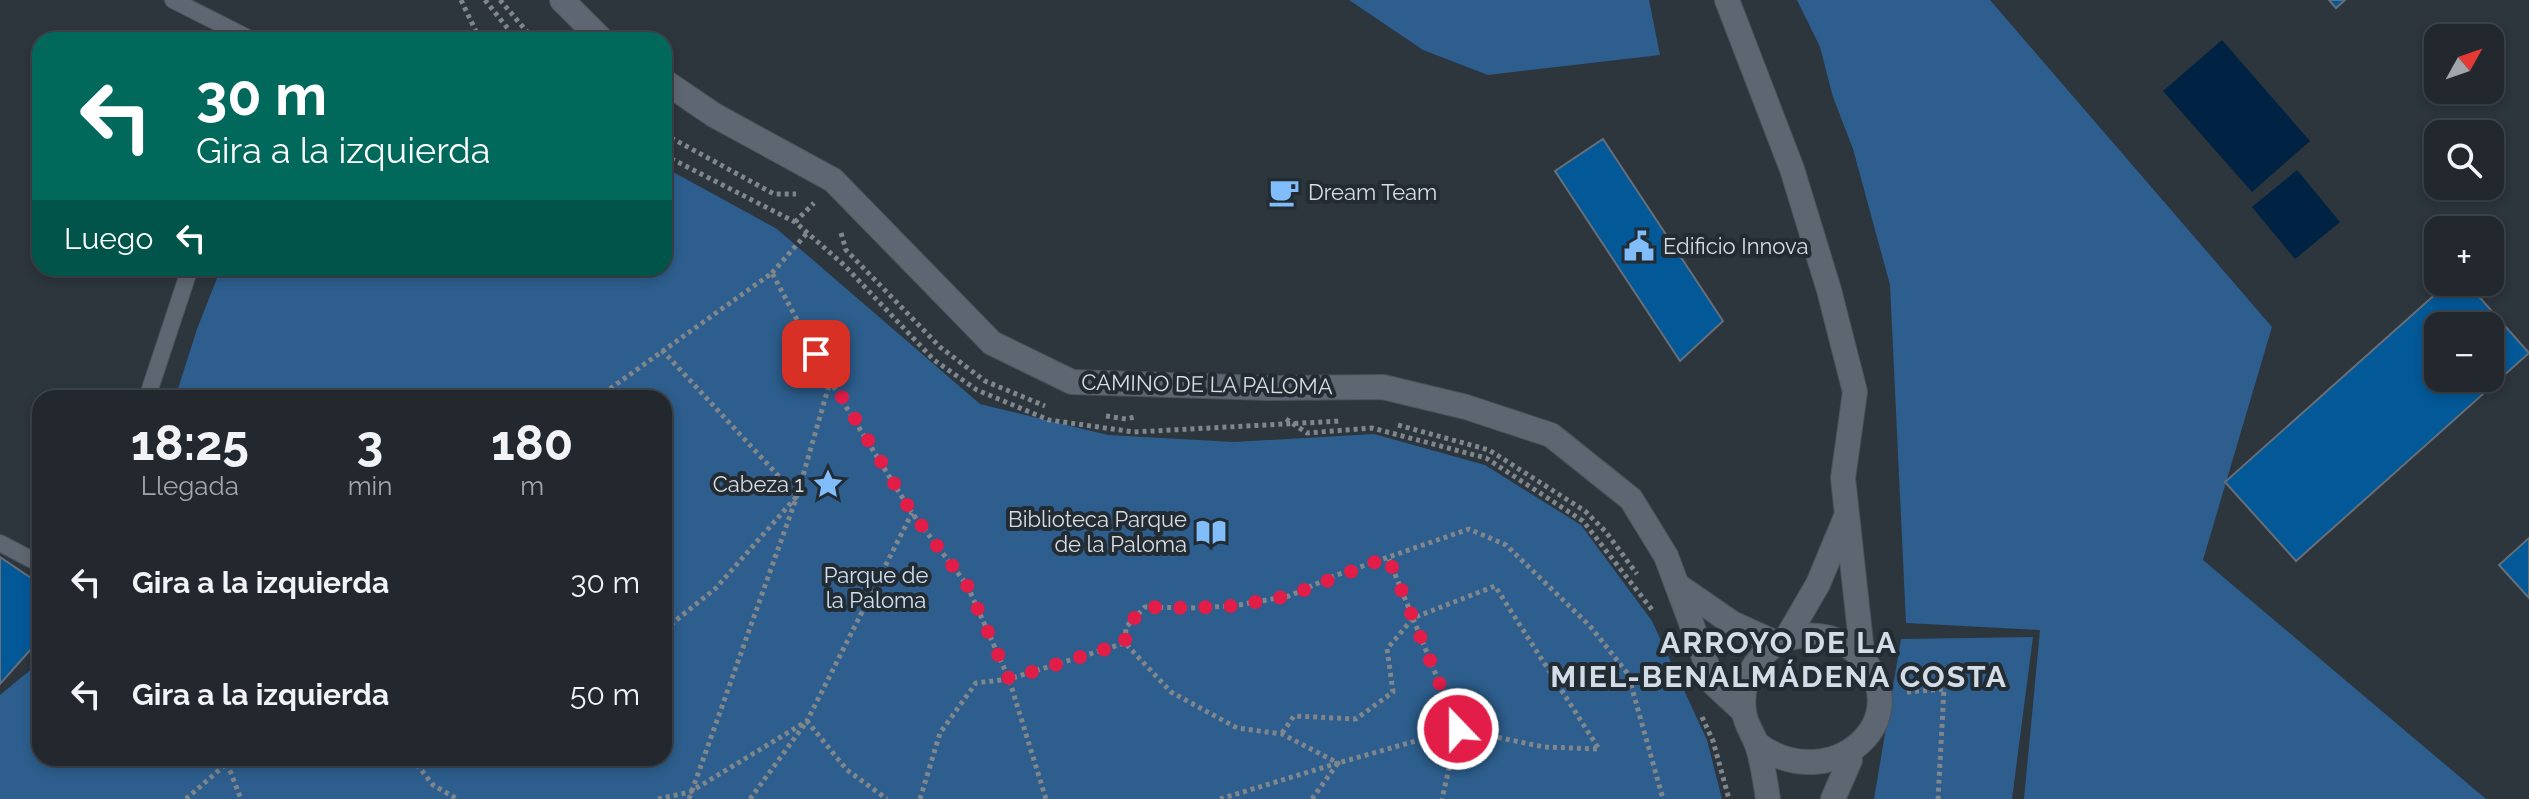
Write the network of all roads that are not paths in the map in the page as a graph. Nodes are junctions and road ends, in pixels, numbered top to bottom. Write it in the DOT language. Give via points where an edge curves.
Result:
graph roads {
  1 [pos="173,0"];
  2 [pos="562,0"];
  3 [pos="1727,0"];
  4 [pos="236,32"];
  5 [pos="594,32"];
  6 [pos="672,86"];
  7 [pos="187,276"];
  8 [pos="150,390"];
  9 [pos="1845,519"];
  10 [pos="0,543"];
  11 [pos="32,560"];
  12 [pos="1677,585"];
  13 [pos="1782,641"];
  14 [pos="1863,661"];
  15 [pos="1743,711"];
  16 [pos="1757,744"];
  17 [pos="1850,760"];
  18 [pos="1768,799"];
  19 [pos="1833,799"];
  1 -- 4 [label="lane"];
  2 -- 5 [label="street"];
  3 -- 9 [label="street" via="1792,169 1855,392 1843,478"];
  6 -- 12 [label="street, CAMINO DE LA PALOMA" via="833,180 992,343 1072,382 1383,387 1551,435 1631,499"];
  7 -- 8 [label="lane"];
  9 -- 13 [label="street" via="1818,584"];
  9 -- 14 [label="street"];
  10 -- 11 [label="lane"];
  12 -- 13 [label="street" via="1732,623"];
  12 -- 15 [label="street, CAMINO DE LA PALOMA" via="1714,684"];
  13 -- 14 [label="street" via="1824,636 1842,642"];
  13 -- 15 [label="street" via="1757,661 1748,677"];
  14 -- 17 [label="street" via="1879,694 1879,708 1865,746"];
  15 -- 16 [label="street"];
  16 -- 17 [label="street" via="1771,758 1810,772"];
  16 -- 18 [label="street"];
  17 -- 19 [label="street"];
}
